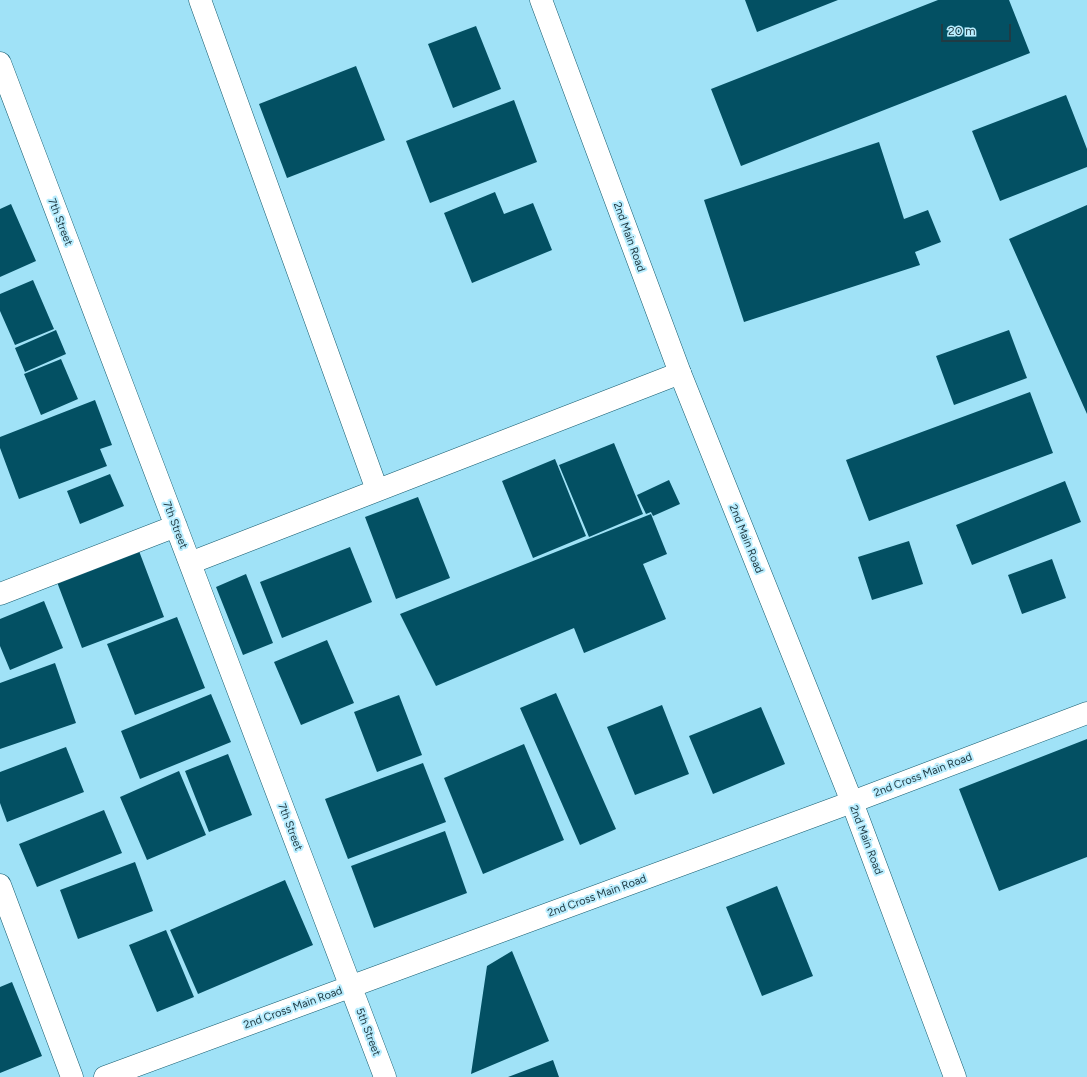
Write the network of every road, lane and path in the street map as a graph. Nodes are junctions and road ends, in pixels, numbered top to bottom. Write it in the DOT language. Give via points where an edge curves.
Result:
graph roads {
  1 [pos="200,0"];
  2 [pos="541,0"];
  3 [pos="0,63"];
  4 [pos="680,373"];
  5 [pos="377,490"];
  6 [pos="176,526"];
  7 [pos="190,563"];
  8 [pos="0,594"];
  9 [pos="1087,713"];
  10 [pos="852,802"];
  11 [pos="0,885"];
  12 [pos="351,986"];
  13 [pos="72,1077"];
  14 [pos="105,1077"];
  15 [pos="385,1077"];
  16 [pos="955,1077"];
  1 -- 5 [label="street"];
  2 -- 4 [label="street, 2nd Main Road"];
  3 -- 6 [label="street, 7th Street"];
  4 -- 5 [label="street"];
  4 -- 10 [label="street, 2nd Main Road"];
  5 -- 7 [label="street"];
  6 -- 7 [label="street, 7th Street"];
  6 -- 8 [label="street"];
  7 -- 12 [label="street, 7th Street"];
  9 -- 10 [label="street, 2nd Cross Main Road"];
  10 -- 12 [label="street, 2nd Cross Main Road"];
  10 -- 16 [label="street, 2nd Main Road"];
  11 -- 13 [label="street"];
  12 -- 14 [label="street, 2nd Cross Main Road"];
  12 -- 15 [label="street, 5th Street"];
}
